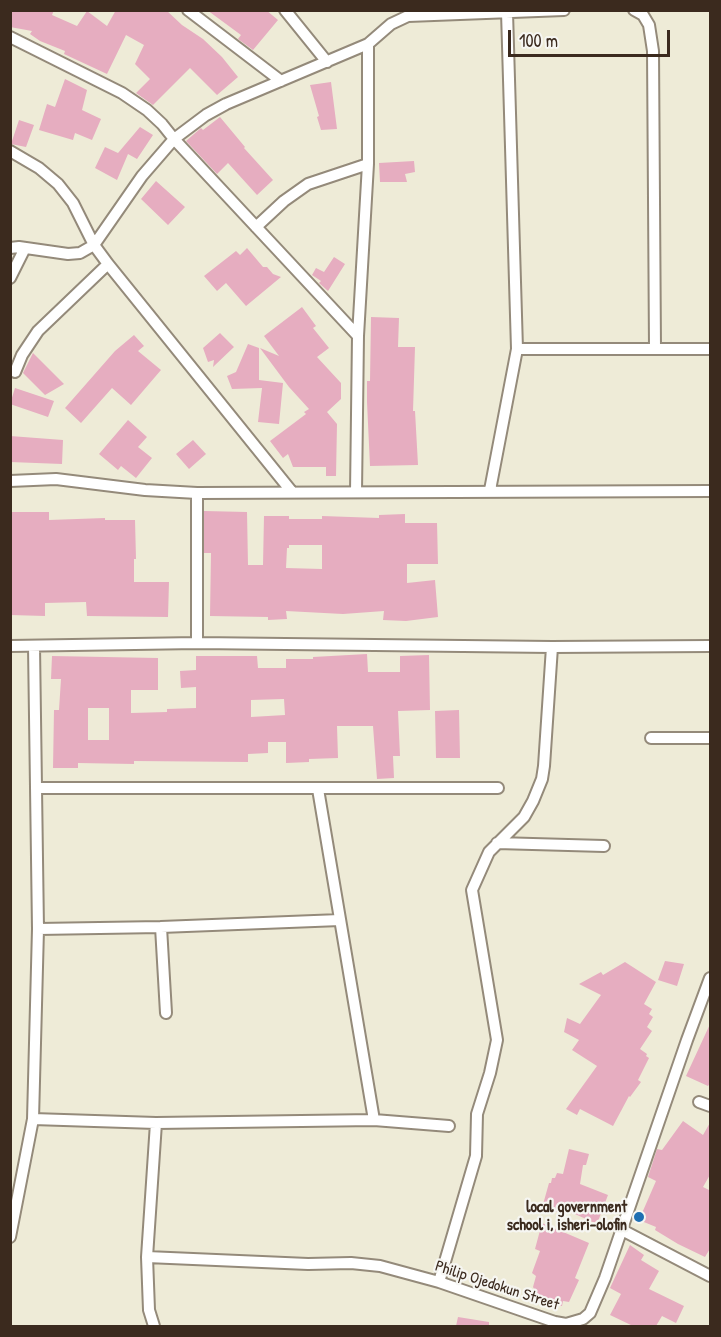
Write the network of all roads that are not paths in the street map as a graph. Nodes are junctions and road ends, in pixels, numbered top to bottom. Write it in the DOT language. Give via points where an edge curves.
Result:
graph roads {
  1 [pos="188,10"];
  2 [pos="285,10"];
  3 [pos="564,10"];
  4 [pos="634,10"];
  5 [pos="507,12"];
  6 [pos="406,13"];
  7 [pos="10,37"];
  8 [pos="368,44"];
  9 [pos="327,62"];
  10 [pos="281,81"];
  11 [pos="174,139"];
  12 [pos="10,152"];
  13 [pos="368,164"];
  14 [pos="256,227"];
  15 [pos="94,245"];
  16 [pos="10,248"];
  17 [pos="25,248"];
  18 [pos="108,264"];
  19 [pos="10,278"];
  20 [pos="358,336"];
  21 [pos="655,348"];
  22 [pos="518,349"];
  23 [pos="711,349"];
  24 [pos="15,372"];
  25 [pos="10,481"];
  26 [pos="490,490"];
  27 [pos="711,491"];
  28 [pos="292,492"];
  29 [pos="356,492"];
  30 [pos="197,493"];
  31 [pos="197,643"];
  32 [pos="10,646"];
  33 [pos="34,646"];
  34 [pos="711,646"];
  35 [pos="552,648"];
  36 [pos="651,738"];
  37 [pos="711,738"];
  38 [pos="37,788"];
  39 [pos="498,788"];
  40 [pos="318,789"];
  41 [pos="497,843"];
  42 [pos="604,846"];
  43 [pos="340,920"];
  44 [pos="161,927"];
  45 [pos="38,929"];
  46 [pos="711,978"];
  47 [pos="166,1013"];
  48 [pos="699,1102"];
  49 [pos="711,1106"];
  50 [pos="33,1119"];
  51 [pos="374,1120"];
  52 [pos="156,1123"];
  53 [pos="449,1126"];
  54 [pos="622,1230"];
  55 [pos="10,1237"];
  56 [pos="147,1257"];
  57 [pos="711,1276"];
  58 [pos="439,1282"];
  59 [pos="154,1326"];
  1 -- 10 [label="street"];
  2 -- 9 [label="street"];
  3 -- 5 [label="street"];
  4 -- 21 [label="street" via="649,24 653,51"];
  5 -- 6 [label="street"];
  5 -- 22 [label="street"];
  6 -- 8 [label="street"];
  7 -- 11 [label="street" via="122,93 147,110"];
  8 -- 9 [label="street"];
  8 -- 13 [label="street"];
  9 -- 10 [label="street"];
  10 -- 11 [label="street" via="226,104"];
  11 -- 14 [label="street"];
  11 -- 15 [label="street" via="142,176"];
  12 -- 15 [label="street" via="58,184 73,202"];
  13 -- 14 [label="street" via="308,184"];
  13 -- 20 [label="street"];
  14 -- 20 [label="street"];
  15 -- 17 [label="street" via="68,254"];
  15 -- 18 [label="street"];
  16 -- 17 [label="street"];
  17 -- 19 [label="street"];
  18 -- 24 [label="street" via="38,331"];
  18 -- 28 [label="street"];
  20 -- 29 [label="street"];
  21 -- 22 [label="street"];
  21 -- 23 [label="street"];
  22 -- 26 [label="street"];
  25 -- 30 [label="street" via="56,479"];
  26 -- 27 [label="street"];
  26 -- 29 [label="street"];
  28 -- 29 [label="street"];
  28 -- 30 [label="street"];
  30 -- 31 [label="street"];
  31 -- 33 [label="street"];
  31 -- 35 [label="street"];
  32 -- 33 [label="street"];
  33 -- 38 [label="street"];
  34 -- 35 [label="street"];
  35 -- 41 [label="street" via="542,779 524,817"];
  36 -- 37 [label="street"];
  38 -- 40 [label="street"];
  38 -- 45 [label="street"];
  39 -- 40 [label="street"];
  40 -- 43 [label="street"];
  41 -- 42 [label="street"];
  41 -- 58 [label="street" via="472,890 497,1040 477,1114 476,1156"];
  43 -- 44 [label="street"];
  43 -- 51 [label="street"];
  44 -- 45 [label="street"];
  44 -- 47 [label="street"];
  45 -- 50 [label="street"];
  46 -- 54 [label="street, Philip Ojedokun Street"];
  48 -- 49 [label="street"];
  50 -- 52 [label="street"];
  50 -- 55 [label="street"];
  51 -- 52 [label="street"];
  51 -- 53 [label="street"];
  52 -- 56 [label="street"];
  54 -- 57 [label="street"];
  54 -- 58 [label="street, Philip Ojedokun Street" via="590,1313 575,1322 555,1322"];
  56 -- 58 [label="street, Philip Ojedokun Street" via="351,1263 380,1266"];
  56 -- 59 [label="street" via="149,1310"];
}
